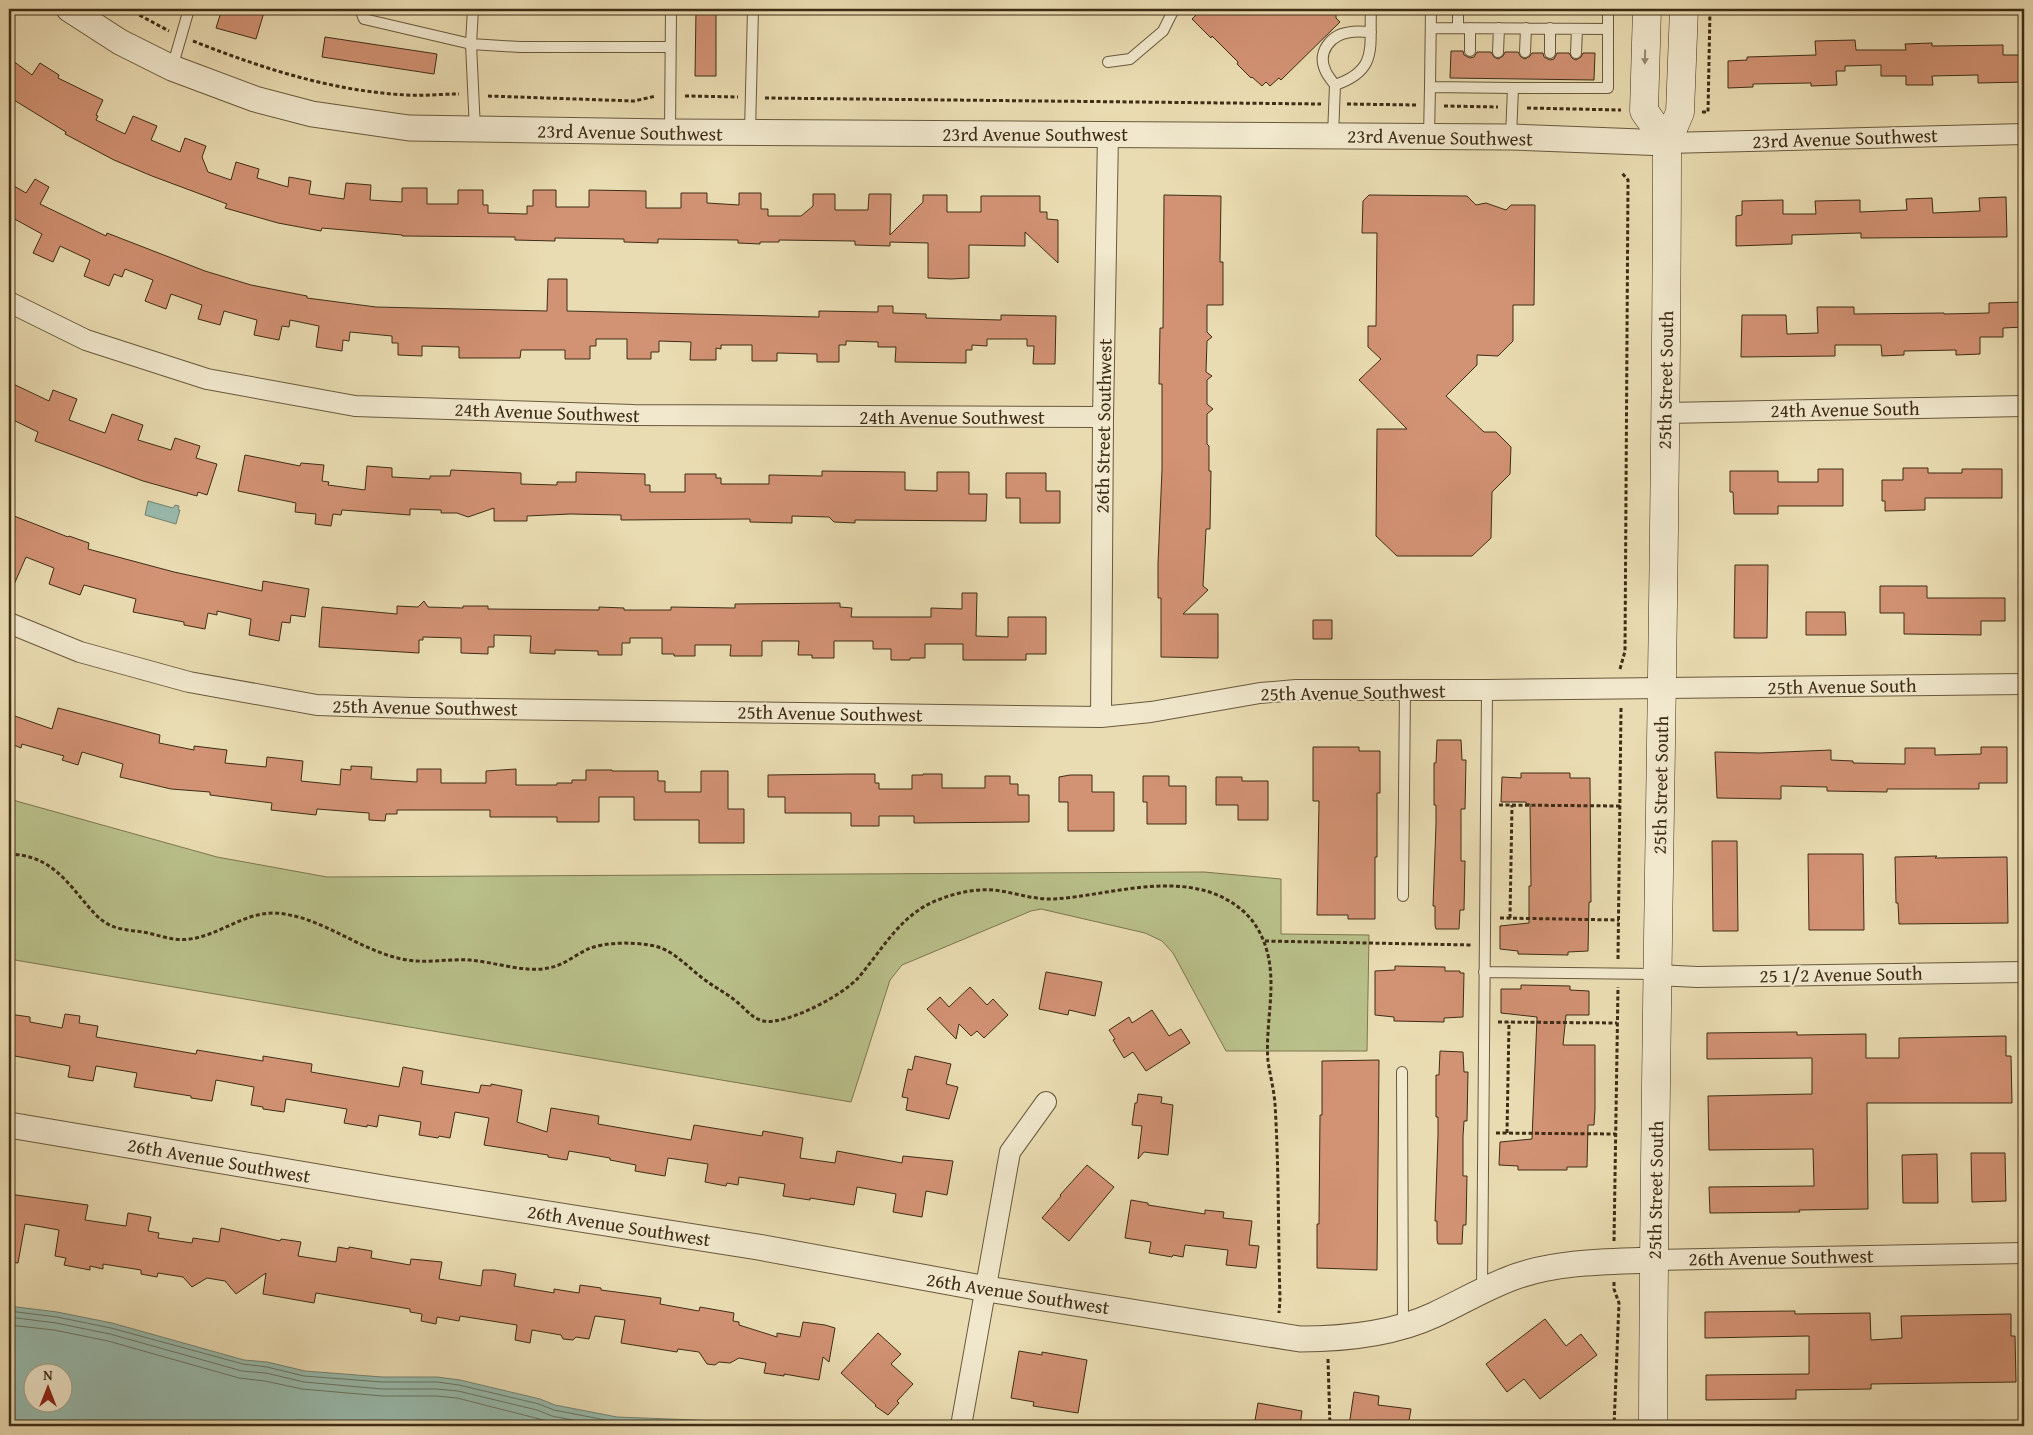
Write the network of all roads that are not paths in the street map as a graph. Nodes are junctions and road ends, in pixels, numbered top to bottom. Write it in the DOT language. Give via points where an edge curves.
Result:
graph roads {
  1 [pos="70,9"];
  2 [pos="189,9"];
  3 [pos="360,9"];
  4 [pos="472,9"];
  5 [pos="672,9"];
  6 [pos="752,9"];
  7 [pos="1174,9"];
  8 [pos="1371,9"];
  9 [pos="1431,9"];
  10 [pos="1458,9"];
  11 [pos="1608,9"];
  12 [pos="1646,9"];
  13 [pos="1684,9"];
  14 [pos="1431,28"];
  15 [pos="1458,28"];
  16 [pos="1470,28"];
  17 [pos="1499,28"];
  18 [pos="1526,28"];
  19 [pos="1550,28"];
  20 [pos="1577,28"];
  21 [pos="1608,28"];
  22 [pos="1370,32"];
  23 [pos="471,44"];
  24 [pos="670,47"];
  25 [pos="1470,52"];
  26 [pos="1498,52"];
  27 [pos="1525,52"];
  28 [pos="1550,53"];
  29 [pos="1576,53"];
  30 [pos="1108,62"];
  31 [pos="172,68"];
  32 [pos="1335,85"];
  33 [pos="1430,87"];
  34 [pos="1512,88"];
  35 [pos="475,130"];
  36 [pos="670,132"];
  37 [pos="750,133"];
  38 [pos="1108,134"];
  39 [pos="2024,134"];
  40 [pos="1332,136"];
  41 [pos="1429,136"];
  42 [pos="1511,137"];
  43 [pos="1666,143"];
  44 [pos="9,302"];
  45 [pos="2024,406"];
  46 [pos="1666,413"];
  47 [pos="1103,417"];
  48 [pos="9,624"];
  49 [pos="2024,684"];
  50 [pos="1661,688"];
  51 [pos="1404,690"];
  52 [pos="1487,690"];
  53 [pos="1101,717"];
  54 [pos="1403,896"];
  55 [pos="1484,972"];
  56 [pos="2024,972"];
  57 [pos="1657,974"];
  58 [pos="1402,1072"];
  59 [pos="1046,1102"];
  60 [pos="9,1125"];
  61 [pos="2024,1253"];
  62 [pos="1654,1260"];
  63 [pos="987,1289"];
  64 [pos="1482,1290"];
  65 [pos="1403,1326"];
  66 [pos="961,1426"];
  67 [pos="1652,1426"];
  1 -- 31 [label="street, 23rd Avenue Southwest" via="120,42"];
  2 -- 31 [label="lane"];
  3 -- 23 [label="lane" via="364,19"];
  4 -- 23 [label="lane"];
  5 -- 24 [label="lane"];
  6 -- 37 [label="lane"];
  7 -- 30 [label="lane" via="1163,31 1130,59"];
  8 -- 22 [label="lane"];
  9 -- 14 [label="lane"];
  10 -- 15 [label="lane"];
  11 -- 21 [label="lane"];
  12 -- 43 [label="main road, one-way" via="1644,111"];
  13 -- 43 [label="main road, 25th Street South" via="1680,112"];
  14 -- 15 [label="lane"];
  14 -- 33 [label="lane"];
  15 -- 16 [label="lane"];
  16 -- 17 [label="lane"];
  16 -- 25 [label="lane"];
  17 -- 18 [label="lane"];
  17 -- 26 [label="lane"];
  18 -- 19 [label="lane"];
  18 -- 27 [label="lane"];
  19 -- 20 [label="lane"];
  19 -- 28 [label="lane"];
  20 -- 21 [label="lane"];
  20 -- 29 [label="lane"];
  21 -- 34 [label="lane" via="1608,88 1576,84 1525,84"];
  22 -- 32 [label="lane" via="1371,48 1365,67 1351,79"];
  22 -- 32 [label="lane" via="1350,32 1332,37 1323,61"];
  23 -- 24 [label="lane"];
  23 -- 35 [label="lane"];
  24 -- 36 [label="lane"];
  31 -- 35 [label="street, 23rd Avenue Southwest" via="255,99 312,114 409,128"];
  32 -- 40 [label="lane"];
  33 -- 34 [label="lane" via="1498,83"];
  33 -- 41 [label="lane"];
  34 -- 42 [label="lane"];
  35 -- 36 [label="street, 23rd Avenue Southwest"];
  36 -- 37 [label="street, 23rd Avenue Southwest"];
  37 -- 38 [label="street, 23rd Avenue Southwest"];
  38 -- 40 [label="street, 23rd Avenue Southwest"];
  38 -- 47 [label="street, 26th Street Southwest"];
  39 -- 43 [label="street, 23rd Avenue Southwest"];
  40 -- 41 [label="street, 23rd Avenue Southwest"];
  41 -- 42 [label="street, 23rd Avenue Southwest"];
  42 -- 43 [label="street, 23rd Avenue Southwest"];
  43 -- 46 [label="main road, 25th Street South"];
  44 -- 47 [label="street, 24th Avenue Southwest" via="86,340 207,379 355,406 633,415"];
  45 -- 46 [label="street, 24th Avenue South"];
  46 -- 50 [label="main road, 25th Street South"];
  47 -- 53 [label="street, 26th Street Southwest"];
  48 -- 53 [label="street, 25th Avenue Southwest" via="80,652 189,682 318,705"];
  49 -- 50 [label="street, 25th Avenue South"];
  50 -- 52 [label="street, 25th Avenue Southwest"];
  50 -- 57 [label="main road, 25th Street South"];
  51 -- 52 [label="street, 25th Avenue Southwest"];
  51 -- 53 [label="street, 25th Avenue Southwest" via="1260,693 1151,712"];
  51 -- 54 [label="lane"];
  52 -- 55 [label="lane"];
  55 -- 57 [label="lane"];
  55 -- 64 [label="lane"];
  56 -- 57 [label="street, 25 1/2 Avenue South" via="1697,977"];
  57 -- 62 [label="main road, 25th Street South"];
  58 -- 65 [label="lane"];
  59 -- 63 [label="street" via="1010,1152"];
  60 -- 63 [label="street, 26th Avenue Southwest" via="748,1246"];
  61 -- 62 [label="street, 26th Avenue Southwest"];
  62 -- 64 [label="street, 26th Avenue Southwest" via="1562,1265 1518,1276"];
  62 -- 67 [label="main road, 25th Street South"];
  63 -- 65 [label="street, 26th Avenue Southwest" via="1300,1339 1361,1336"];
  63 -- 66 [label="street"];
  64 -- 65 [label="street, 26th Avenue Southwest" via="1433,1316"];
}
